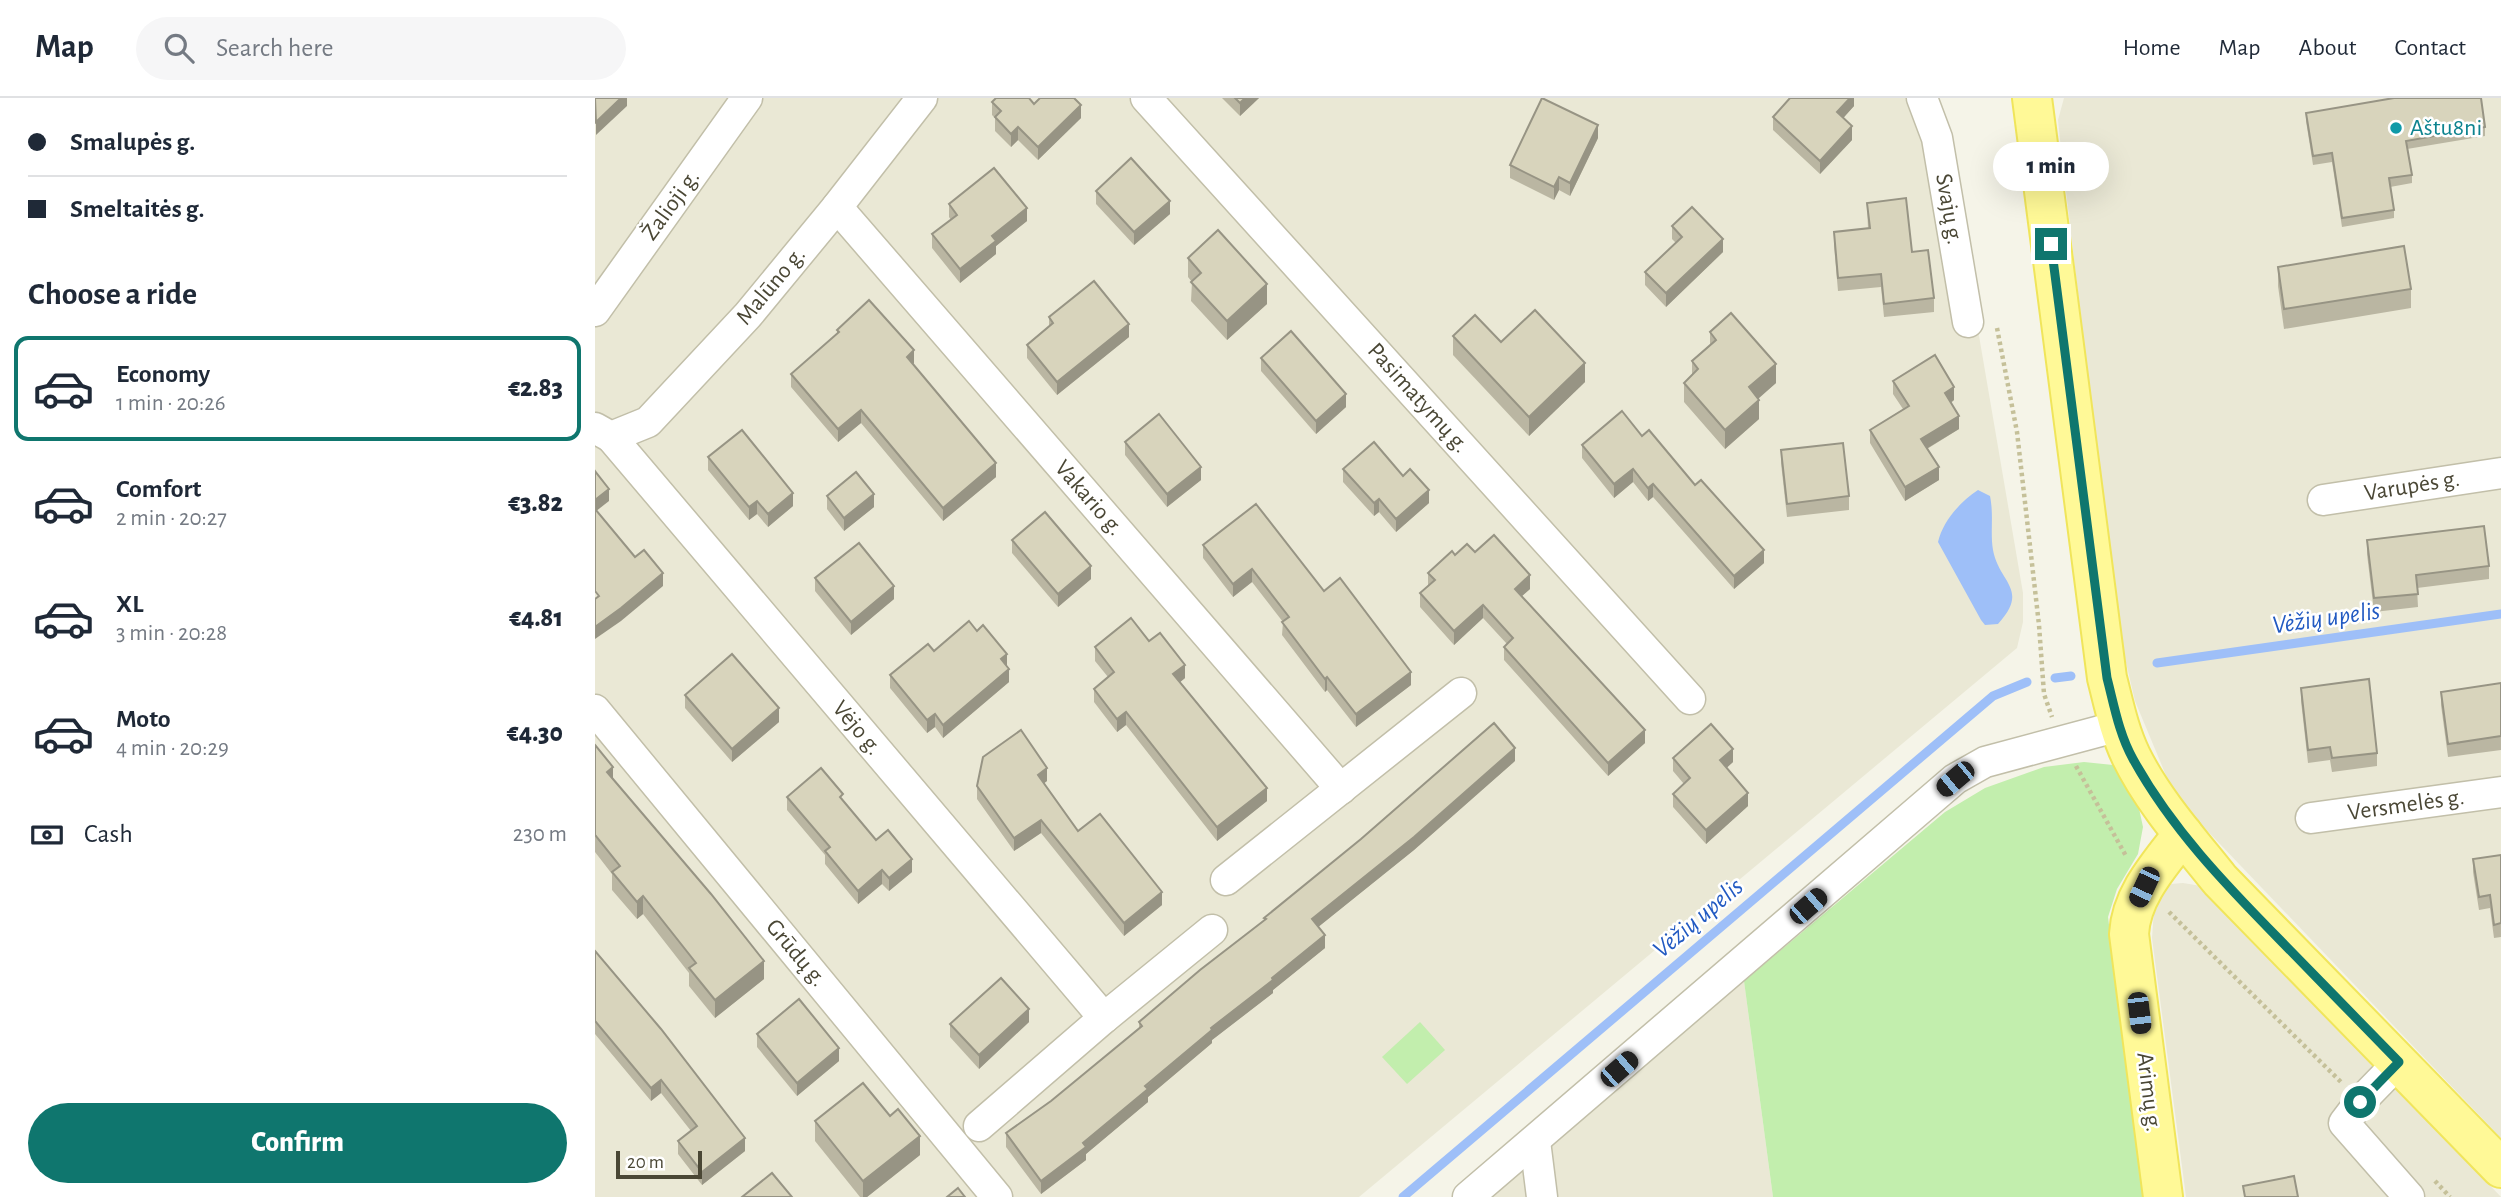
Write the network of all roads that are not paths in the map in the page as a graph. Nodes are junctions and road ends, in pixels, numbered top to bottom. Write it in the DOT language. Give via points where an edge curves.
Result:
graph roads {
  1 [pos="747,98"];
  2 [pos="922,98"];
  3 [pos="1146,98"];
  4 [pos="1922,98"];
  5 [pos="2032,98"];
  6 [pos="837,207"];
  7 [pos="595,311"];
  8 [pos="1968,322"];
  9 [pos="603,432"];
  10 [pos="2501,473"];
  11 [pos="2323,500"];
  12 [pos="1461,693"];
  13 [pos="1690,699"];
  14 [pos="595,710"];
  15 [pos="2119,726"];
  16 [pos="1341,789"];
  17 [pos="2501,792"];
  18 [pos="2311,818"];
  19 [pos="2183,834"];
  20 [pos="1226,880"];
  21 [pos="1212,930"];
  22 [pos="1104,1018"];
  23 [pos="2399,1062"];
  24 [pos="979,1126"];
  25 [pos="1535,1141"];
  26 [pos="2501,1168"];
  27 [pos="997,1197"];
  28 [pos="1468,1197"];
  29 [pos="1542,1197"];
  30 [pos="2163,1197"];
  31 [pos="2409,1197"];
  1 -- 7 [label="street, Žalioji g."];
  2 -- 6 [label="street, Malūno g."];
  3 -- 13 [label="street, Pasimatymų g."];
  4 -- 8 [label="street, Svajų g." via="1937,138"];
  5 -- 15 [label="main road" via="2107,678"];
  6 -- 9 [label="street, Malūno g." via="748,315 648,422"];
  6 -- 16 [label="street, Vakario g."];
  9 -- 22 [label="street, Vėjo g."];
  10 -- 11 [label="street, Varupės g."];
  12 -- 16 [label="street"];
  14 -- 27 [label="street, Grūdų g."];
  15 -- 19 [label="main road" via="2132,757"];
  15 -- 25 [label="street" via="1985,762 1955,779"];
  16 -- 20 [label="street"];
  17 -- 18 [label="street, Versmelės g."];
  19 -- 23 [label="main road" via="2220,880"];
  19 -- 30 [label="main road, Arimų g." via="2144,887 2129,934"];
  21 -- 22 [label="street"];
  22 -- 24 [label="street"];
  23 -- 26 [label="main road"];
  23 -- 31 [label="street" via="2344,1123"];
  25 -- 28 [label="street"];
  25 -- 29 [label="street"];
}
